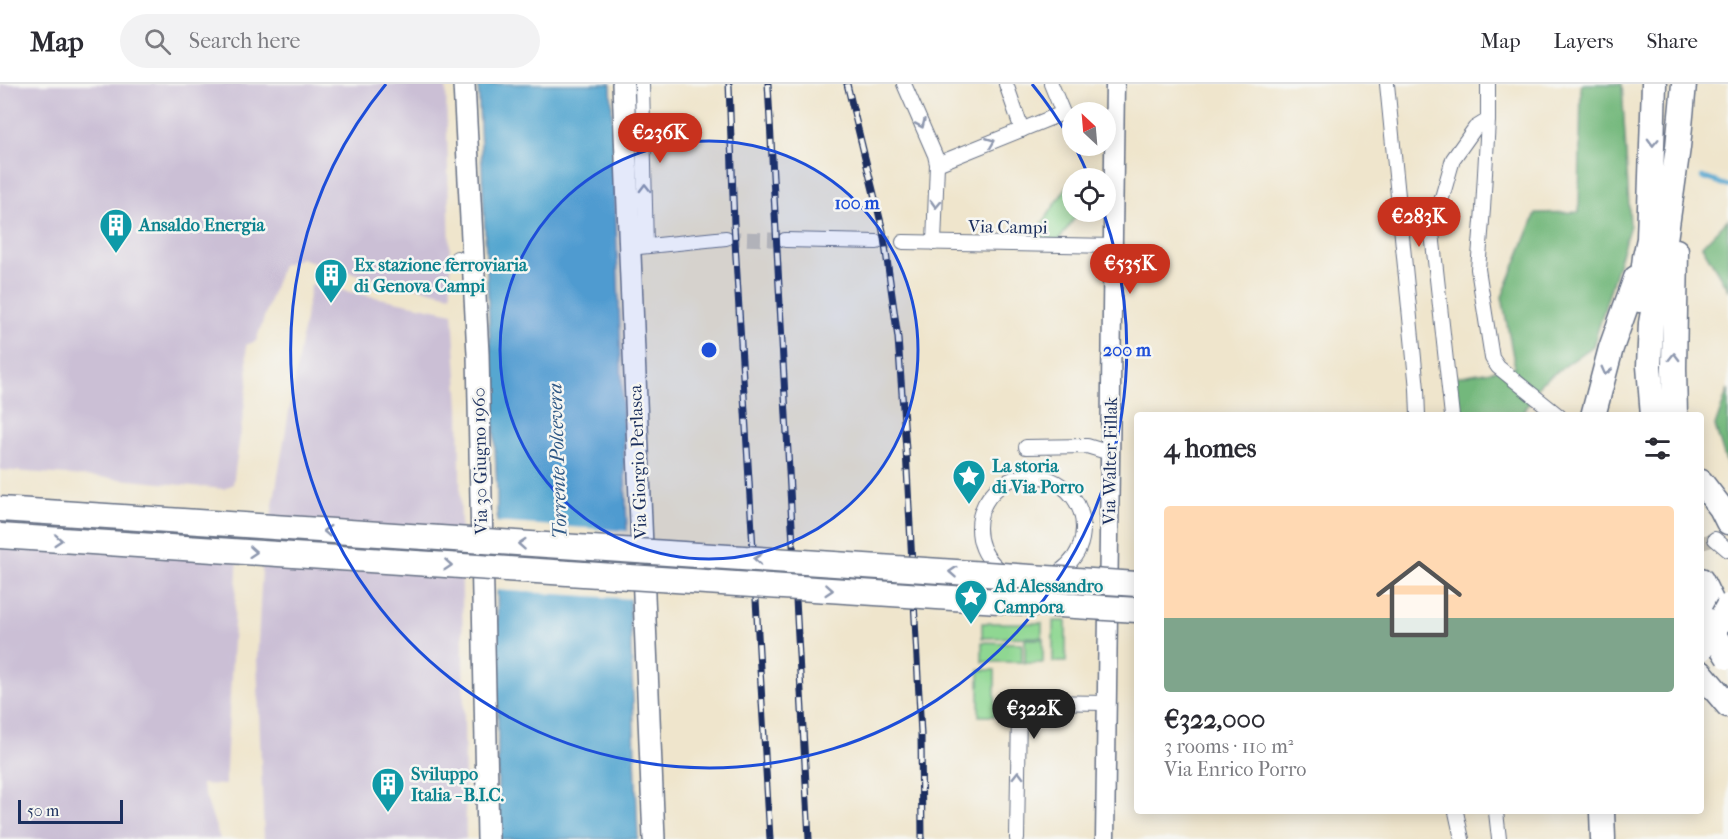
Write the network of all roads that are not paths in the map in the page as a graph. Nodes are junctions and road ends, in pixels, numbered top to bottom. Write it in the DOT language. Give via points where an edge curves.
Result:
graph roads {
  1 [pos="464,84"];
  2 [pos="623,84"];
  3 [pos="642,84"];
  4 [pos="1006,84"];
  5 [pos="1051,84"];
  6 [pos="1115,84"];
  7 [pos="1387,84"];
  8 [pos="1488,84"];
  9 [pos="1654,84"];
  10 [pos="1684,84"];
  11 [pos="909,86"];
  12 [pos="1114,102"];
  13 [pos="1062,106"];
  14 [pos="1062,120"];
  15 [pos="1488,120"];
  16 [pos="1022,130"];
  17 [pos="1678,147"];
  18 [pos="1110,156"];
  19 [pos="937,164"];
  20 [pos="726,238"];
  21 [pos="785,240"];
  22 [pos="877,242"];
  23 [pos="903,242"];
  24 [pos="934,243"];
  25 [pos="1113,246"];
  26 [pos="638,247"];
  27 [pos="1645,256"];
  28 [pos="1595,410"];
  29 [pos="1418,412"];
  30 [pos="1452,412"];
  31 [pos="1554,412"];
  32 [pos="1639,412"];
  33 [pos="1653,412"];
  34 [pos="1675,412"];
  35 [pos="1026,447"];
  36 [pos="1110,453"];
  37 [pos="1704,486"];
  38 [pos="994,491"];
  39 [pos="0,509"];
  40 [pos="1722,530"];
  41 [pos="0,536"];
  42 [pos="1728,550"];
  43 [pos="1134,584"];
  44 [pos="1704,586"];
  45 [pos="1728,606"];
  46 [pos="1134,610"];
  47 [pos="1704,620"];
  48 [pos="1728,630"];
  49 [pos="1704,632"];
  50 [pos="1728,639"];
  51 [pos="1704,645"];
  52 [pos="1728,657"];
  53 [pos="1704,677"];
  54 [pos="1107,703"];
  55 [pos="1728,705"];
  56 [pos="1456,814"];
  57 [pos="1496,814"];
  58 [pos="1602,814"];
  59 [pos="488,839"];
  60 [pos="654,839"];
  61 [pos="1017,839"];
  62 [pos="1105,839"];
  63 [pos="1462,839"];
  64 [pos="1499,839"];
  65 [pos="1603,839"];
  1 -- 59 [label="main road, Via 30 Giugno 1960" via="465,262 478,354"];
  2 -- 26 [label="main road, Via Giorgio Perlasca"];
  26 -- 3 [label="street, one-way"];
  4 -- 16 [label="street"];
  5 -- 13 [label="street"];
  6 -- 12 [label="main road, Via Walter Fillak"];
  7 -- 29 [label="street"];
  8 -- 15 [label="street"];
  9 -- 27 [label="highway, one-way" via="1650,239"];
  10 -- 17 [label="highway"];
  11 -- 19 [label="street, one-way"];
  14 -- 16 [label="street"];
  15 -- 30 [label="street" via="1475,128 1453,159 1432,233"];
  15 -- 31 [label="street" via="1478,269 1492,358"];
  19 -- 16 [label="street, one-way"];
  17 -- 33 [label="highway" via="1651,323"];
  34 -- 17 [label="highway, one-way"];
  18 -- 25 [label="main road, Via Walter Fillak"];
  19 -- 24 [label="street, one-way"];
  20 -- 26 [label="street"];
  21 -- 22 [label="street"];
  23 -- 24 [label="street, Via Campi"];
  24 -- 25 [label="street, Via Campi"];
  25 -- 36 [label="main road, Via Walter Fillak"];
  26 -- 60 [label="main road, Via Giorgio Perlasca"];
  27 -- 28 [label="highway, one-way" via="1611,348"];
  27 -- 32 [label="highway" via="1637,322"];
  35 -- 36 [label="street" via="1087,446"];
  36 -- 54 [label="main road, Via Walter Fillak"];
  37 -- 40 [label="highway" via="1721,508"];
  38 -- 38 [label="street" via="1023,477 1055,481 1068,491 1083,520 1078,552 1068,565 1055,574 1023,580 994,565 979,536 984,504"];
  43 -- 39 [label="highway, one-way, bridge"];
  40 -- 42 [label="street"];
  41 -- 46 [label="highway, one-way, bridge"];
  44 -- 48 [label="highway"];
  45 -- 51 [label="highway, bridge"];
  47 -- 52 [label="highway, bridge"];
  49 -- 50 [label="highway"];
  53 -- 55 [label="highway"];
  61 -- 54 [label="street, one-way" via="1020,704"];
  54 -- 62 [label="main road, Via Walter Fillak"];
  56 -- 63 [label="street"];
  57 -- 64 [label="street"];
  58 -- 65 [label="highway"];
}
